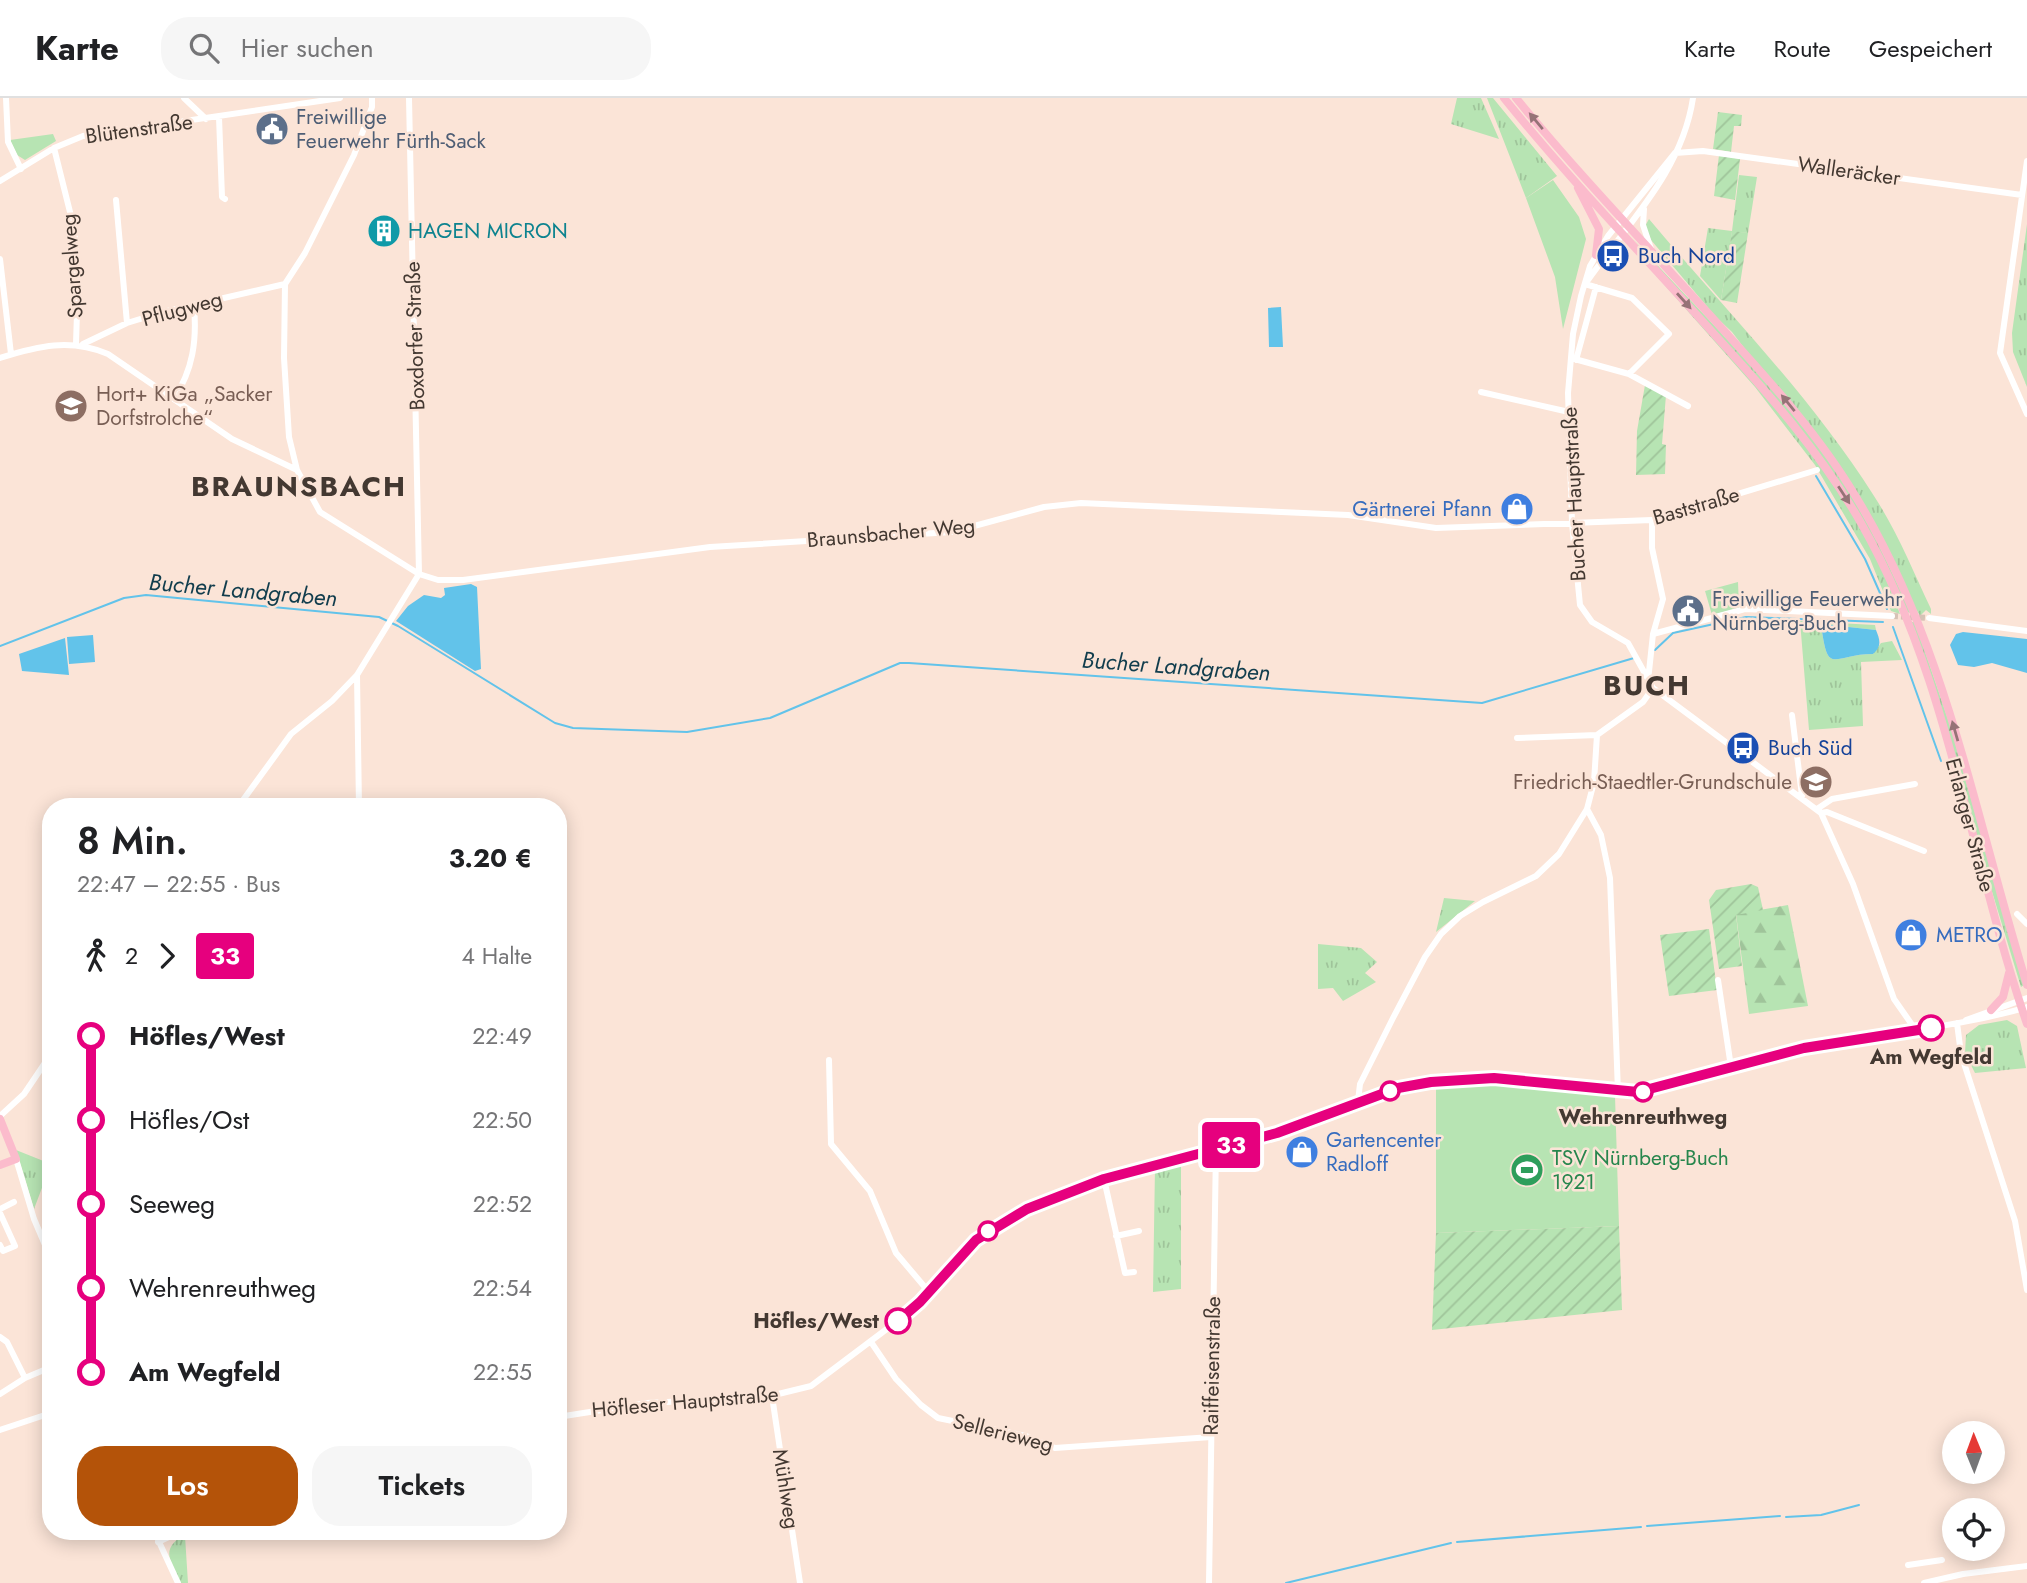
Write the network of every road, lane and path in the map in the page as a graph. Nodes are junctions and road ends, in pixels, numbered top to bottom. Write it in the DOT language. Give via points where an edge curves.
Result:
graph roads {
  1 [pos="184,98"];
  2 [pos="340,98"];
  3 [pos="372,98"];
  4 [pos="408,98"];
  5 [pos="1504,98"];
  6 [pos="1516,98"];
  7 [pos="1693,98"];
  8 [pos="4,100"];
  9 [pos="219,117"];
  10 [pos="206,119"];
  11 [pos="54,148"];
  12 [pos="1675,153"];
  13 [pos="2027,161"];
  14 [pos="21,169"];
  15 [pos="1572,176"];
  16 [pos="0,181"];
  17 [pos="2022,195"];
  18 [pos="225,199"];
  19 [pos="116,200"];
  20 [pos="1646,204"];
  21 [pos="1622,225"];
  22 [pos="1651,249"];
  23 [pos="1596,255"];
  24 [pos="0,259"];
  25 [pos="285,284"];
  26 [pos="1585,284"];
  27 [pos="1596,287"];
  28 [pos="194,306"];
  29 [pos="127,323"];
  30 [pos="80,344"];
  31 [pos="11,354"];
  32 [pos="0,358"];
  33 [pos="1574,359"];
  34 [pos="1629,374"];
  35 [pos="1481,392"];
  36 [pos="174,399"];
  37 [pos="1688,407"];
  38 [pos="1569,412"];
  39 [pos="2027,414"];
  40 [pos="297,470"];
  41 [pos="1817,470"];
  42 [pos="1653,520"];
  43 [pos="1572,523"];
  44 [pos="419,575"];
  45 [pos="1892,616"];
  46 [pos="1928,618"];
  47 [pos="2027,631"];
  48 [pos="1653,634"];
  49 [pos="357,675"];
  50 [pos="1648,681"];
  51 [pos="1653,688"];
  52 [pos="1792,715"];
  53 [pos="1597,735"];
  54 [pos="1517,738"];
  55 [pos="1916,784"];
  56 [pos="1801,796"];
  57 [pos="245,798"];
  58 [pos="359,798"];
  59 [pos="1587,808"];
  60 [pos="1819,811"];
  61 [pos="1923,851"];
  62 [pos="2017,914"];
  63 [pos="2027,924"];
  64 [pos="2010,970"];
  65 [pos="1718,980"];
  66 [pos="2027,985"];
  67 [pos="2024,1003"];
  68 [pos="1991,1010"];
  69 [pos="1957,1023"];
  70 [pos="2027,1024"];
  71 [pos="1915,1029"];
  72 [pos="829,1060"];
  73 [pos="1731,1066"];
  74 [pos="42,1067"];
  75 [pos="1618,1092"];
  76 [pos="1358,1101"];
  77 [pos="0,1119"];
  78 [pos="1216,1148"];
  79 [pos="16,1159"];
  80 [pos="0,1165"];
  81 [pos="1104,1179"];
  82 [pos="14,1202"];
  83 [pos="0,1211"];
  84 [pos="1139,1231"];
  85 [pos="1115,1236"];
  86 [pos="42,1238"];
  87 [pos="0,1245"];
  88 [pos="1134,1272"];
  89 [pos="2027,1290"];
  90 [pos="929,1292"];
  91 [pos="0,1337"];
  92 [pos="871,1342"];
  93 [pos="42,1371"];
  94 [pos="25,1378"];
  95 [pos="0,1394"];
  96 [pos="772,1396"];
  97 [pos="42,1416"];
  98 [pos="567,1416"];
  99 [pos="0,1430"];
  100 [pos="1211,1437"];
  101 [pos="162,1540"];
  102 [pos="158,1542"];
  103 [pos="1942,1560"];
  104 [pos="1931,1562"];
  105 [pos="1908,1565"];
  106 [pos="2027,1566"];
  107 [pos="1936,1580"];
  108 [pos="178,1583"];
  109 [pos="800,1583"];
  110 [pos="1209,1583"];
  111 [pos="1924,1583"];
  1 -- 10 [label="street"];
  2 -- 9 [label="street, Blütenstraße"];
  3 -- 25 [label="street" via="354,155 306,253"];
  4 -- 44 [label="street, Boxdorfer Straße"];
  5 -- 15 [label="main road"];
  21 -- 6 [label="main road, one-way"];
  7 -- 12 [label="street"];
  8 -- 14 [label="street" via="8,142"];
  9 -- 10 [label="street, Blütenstraße"];
  9 -- 18 [label="street"];
  10 -- 11 [label="street, Blütenstraße" via="83,136"];
  11 -- 14 [label="street, Blütenstraße"];
  11 -- 30 [label="street, Spargelweg" via="75,237"];
  12 -- 17 [label="street, Walleräcker" via="1703,151"];
  12 -- 20 [label="street"];
  12 -- 21 [label="street"];
  13 -- 17 [label="street"];
  14 -- 16 [label="street, Blütenstraße"];
  15 -- 21 [label="main road"];
  15 -- 23 [label="main road" via="1597,222"];
  17 -- 39 [label="street" via="2000,353"];
  19 -- 29 [label="street"];
  20 -- 21 [label="street"];
  20 -- 22 [label="street" via="1643,225"];
  21 -- 22 [label="main road, Erlanger Straße"];
  21 -- 23 [label="street, Bucher Hauptstraße"];
  21 -- 26 [label="street, Bucher Hauptstraße"];
  21 -- 64 [label="main road, Erlanger Straße, one-way" via="1812,448 1861,523 1910,628"];
  66 -- 22 [label="main road, Erlanger Straße, one-way" via="1953,724 1921,629 1882,541 1828,454 1769,380"];
  23 -- 26 [label="street, Bucher Hauptstraße"];
  24 -- 31 [label="street"];
  25 -- 28 [label="street, Pflugweg"];
  25 -- 40 [label="street" via="286,414"];
  26 -- 27 [label="street"];
  26 -- 33 [label="street, Bucher Hauptstraße"];
  27 -- 33 [label="street, Bucher Hauptstraße"];
  27 -- 34 [label="street" via="1632,298 1669,334"];
  28 -- 29 [label="street, Pflugweg"];
  28 -- 36 [label="street" via="195,348"];
  29 -- 30 [label="street, Pflugweg"];
  30 -- 31 [label="street" via="41,346"];
  30 -- 36 [label="street" via="108,354"];
  31 -- 32 [label="street"];
  33 -- 34 [label="street"];
  33 -- 38 [label="street, Bucher Hauptstraße"];
  34 -- 37 [label="street"];
  35 -- 38 [label="street"];
  36 -- 40 [label="street" via="232,439"];
  38 -- 43 [label="street, Bucher Hauptstraße"];
  40 -- 44 [label="street" via="320,512"];
  41 -- 42 [label="street, Baststraße"];
  42 -- 43 [label="street, Baststraße"];
  42 -- 48 [label="street" via="1652,548 1663,599"];
  43 -- 44 [label="street, Braunsbacher Weg" via="1436,528 1348,515 1081,503 944,533 710,547 463,580"];
  43 -- 50 [label="street, Bucher Hauptstraße" via="1582,612 1622,638"];
  44 -- 49 [label="street"];
  45 -- 48 [label="street" via="1745,609"];
  46 -- 47 [label="street"];
  48 -- 50 [label="street"];
  49 -- 57 [label="street" via="291,734"];
  49 -- 58 [label="street"];
  50 -- 51 [label="street, Bucher Hauptstraße"];
  51 -- 53 [label="street" via="1643,702"];
  51 -- 56 [label="street, Bucher Hauptstraße"];
  52 -- 56 [label="street"];
  53 -- 54 [label="street"];
  53 -- 59 [label="street"];
  55 -- 60 [label="street" via="1832,799"];
  56 -- 60 [label="street, Bucher Hauptstraße"];
  59 -- 75 [label="street" via="1601,835 1610,878"];
  59 -- 76 [label="street" via="1549,866 1461,916 1441,934 1360,1084"];
  60 -- 61 [label="street"];
  60 -- 71 [label="street, Bucher Hauptstraße" via="1853,884 1894,999"];
  62 -- 63 [label="street"];
  64 -- 67 [label="main road, Erlanger Straße"];
  64 -- 68 [label="main road" via="2003,997"];
  65 -- 73 [label="street"];
  67 -- 68 [label="street"];
  67 -- 69 [label="street" via="1975,1022"];
  67 -- 70 [label="main road, Erlanger Straße"];
  68 -- 69 [label="street"];
  69 -- 71 [label="street"];
  69 -- 89 [label="street" via="1961,1054 2015,1221"];
  71 -- 73 [label="street"];
  72 -- 90 [label="street" via="831,1144 870,1191 896,1253"];
  73 -- 75 [label="street" via="1650,1090"];
  74 -- 77 [label="street"];
  75 -- 76 [label="street" via="1482,1078 1421,1083"];
  76 -- 78 [label="street, Höfleser Hauptstraße" via="1277,1133"];
  77 -- 79 [label="main road"];
  78 -- 81 [label="street, Höfleser Hauptstraße"];
  78 -- 100 [label="street, Raiffeisenstraße"];
  79 -- 80 [label="main road"];
  79 -- 86 [label="street"];
  81 -- 85 [label="street"];
  81 -- 90 [label="street, Höfleser Hauptstraße" via="997,1225 969,1247"];
  82 -- 83 [label="street"];
  83 -- 87 [label="street" via="15,1246 4,1251"];
  84 -- 85 [label="street"];
  85 -- 88 [label="street" via="1125,1273"];
  90 -- 92 [label="street, Höfleser Hauptstraße"];
  91 -- 94 [label="street"];
  92 -- 96 [label="street, Höfleser Hauptstraße" via="815,1384"];
  92 -- 100 [label="street, Sellerieweg" via="896,1379 938,1418 1026,1436 1055,1448"];
  93 -- 94 [label="street"];
  94 -- 95 [label="street"];
  96 -- 98 [label="street, Höfleser Hauptstraße" via="639,1404"];
  96 -- 109 [label="street, Mühlweg"];
  97 -- 99 [label="street"];
  100 -- 110 [label="street, Raiffeisenstraße"];
  101 -- 102 [label="street"];
  102 -- 108 [label="street"];
  103 -- 104 [label="street"];
  104 -- 105 [label="street"];
  104 -- 107 [label="street"];
  106 -- 107 [label="street"];
  107 -- 111 [label="street"];
}
